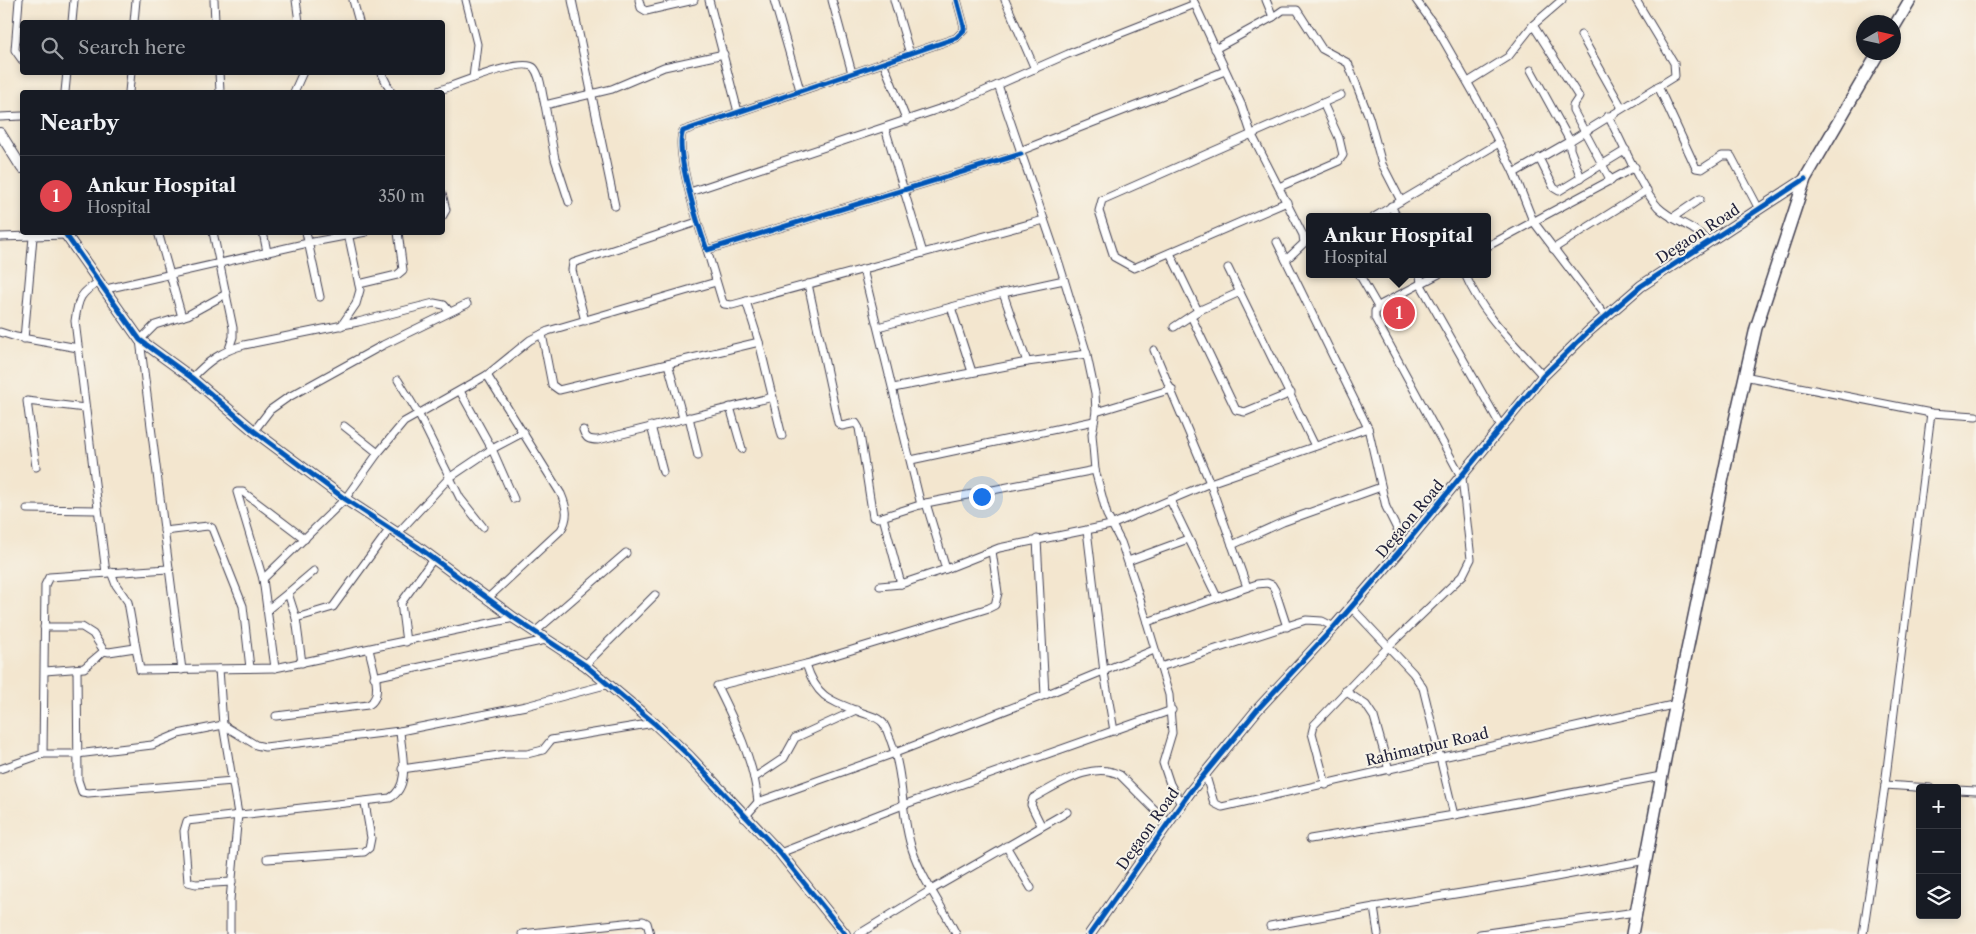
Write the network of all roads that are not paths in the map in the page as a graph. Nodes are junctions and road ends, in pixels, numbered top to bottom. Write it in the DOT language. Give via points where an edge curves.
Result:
graph roads {
  1 [pos="19,0"];
  2 [pos="74,0"];
  3 [pos="136,0"];
  4 [pos="214,0"];
  5 [pos="296,0"];
  6 [pos="353,0"];
  7 [pos="466,0"];
  8 [pos="572,0"];
  9 [pos="639,0"];
  10 [pos="694,0"];
  11 [pos="709,0"];
  12 [pos="774,0"];
  13 [pos="832,0"];
  14 [pos="894,0"];
  15 [pos="956,0"];
  16 [pos="1005,0"];
  17 [pos="1266,0"];
  18 [pos="1416,0"];
  19 [pos="1562,0"];
  20 [pos="1636,0"];
  21 [pos="1910,0"];
  22 [pos="1194,2"];
  23 [pos="1901,15"];
  24 [pos="1273,18"];
  25 [pos="72,20"];
  26 [pos="134,20"];
  27 [pos="215,20"];
  28 [pos="299,20"];
  29 [pos="358,20"];
  30 [pos="1533,25"];
  31 [pos="1581,36"];
  32 [pos="1215,49"];
  33 [pos="724,54"];
  34 [pos="910,54"];
  35 [pos="20,57"];
  36 [pos="1874,60"];
  37 [pos="883,62"];
  38 [pos="1035,69"];
  39 [pos="1531,70"];
  40 [pos="1225,71"];
  41 [pos="852,73"];
  42 [pos="67,75"];
  43 [pos="131,75"];
  44 [pos="219,75"];
  45 [pos="302,75"];
  46 [pos="383,75"];
  47 [pos="473,78"];
  48 [pos="1468,82"];
  49 [pos="998,85"];
  50 [pos="1658,86"];
  51 [pos="65,90"];
  52 [pos="129,90"];
  53 [pos="220,90"];
  54 [pos="295,90"];
  55 [pos="390,90"];
  56 [pos="440,90"];
  57 [pos="800,90"];
  58 [pos="593,95"];
  59 [pos="1341,95"];
  60 [pos="1323,103"];
  61 [pos="546,105"];
  62 [pos="1622,108"];
  63 [pos="738,112"];
  64 [pos="20,116"];
  65 [pos="1608,116"];
  66 [pos="0,117"];
  67 [pos="907,121"];
  68 [pos="885,128"];
  69 [pos="1585,130"];
  70 [pos="0,133"];
  71 [pos="1251,133"];
  72 [pos="1570,141"];
  73 [pos="1499,143"];
  74 [pos="4,148"];
  75 [pos="1626,150"];
  76 [pos="1020,152"];
  77 [pos="1539,158"];
  78 [pos="1602,165"];
  79 [pos="20,166"];
  80 [pos="1635,167"];
  81 [pos="1514,173"];
  82 [pos="1581,178"];
  83 [pos="1805,179"];
  84 [pos="1611,181"];
  85 [pos="1279,187"];
  86 [pos="1648,190"];
  87 [pos="904,191"];
  88 [pos="690,192"];
  89 [pos="1700,200"];
  90 [pos="1400,201"];
  91 [pos="569,202"];
  92 [pos="1287,202"];
  93 [pos="615,206"];
  94 [pos="1391,206"];
  95 [pos="1759,210"];
  96 [pos="1380,213"];
  97 [pos="1395,213"];
  98 [pos="1672,218"];
  99 [pos="1044,220"];
  100 [pos="1533,221"];
  101 [pos="697,222"];
  102 [pos="54,235"];
  103 [pos="66,235"];
  104 [pos="159,235"];
  105 [pos="214,235"];
  106 [pos="264,235"];
  107 [pos="307,235"];
  108 [pos="343,235"];
  109 [pos="348,235"];
  110 [pos="398,235"];
  111 [pos="0,237"];
  112 [pos="33,237"];
  113 [pos="1708,241"];
  114 [pos="308,242"];
  115 [pos="1277,242"];
  116 [pos="1491,244"];
  117 [pos="1553,249"];
  118 [pos="707,250"];
  119 [pos="267,252"];
  120 [pos="923,253"];
  121 [pos="1170,253"];
  122 [pos="1286,260"];
  123 [pos="219,264"];
  124 [pos="1228,268"];
  125 [pos="863,269"];
  126 [pos="170,276"];
  127 [pos="1361,278"];
  128 [pos="1420,278"];
  129 [pos="1432,278"];
  130 [pos="1467,278"];
  131 [pos="1064,280"];
  132 [pos="716,282"];
  133 [pos="358,284"];
  134 [pos="808,284"];
  135 [pos="103,285"];
  136 [pos="1421,285"];
  137 [pos="1240,292"];
  138 [pos="1003,293"];
  139 [pos="226,294"];
  140 [pos="320,297"];
  141 [pos="746,301"];
  142 [pos="467,304"];
  143 [pos="1378,306"];
  144 [pos="951,307"];
  145 [pos="449,311"];
  146 [pos="1198,311"];
  147 [pos="1191,316"];
  148 [pos="182,317"];
  149 [pos="1606,317"];
  150 [pos="585,320"];
  151 [pos="342,326"];
  152 [pos="878,327"];
  153 [pos="1174,327"];
  154 [pos="0,332"];
  155 [pos="542,334"];
  156 [pos="24,339"];
  157 [pos="140,340"];
  158 [pos="759,342"];
  159 [pos="78,348"];
  160 [pos="229,349"];
  161 [pos="1154,350"];
  162 [pos="1087,354"];
  163 [pos="1027,362"];
  164 [pos="668,364"];
  165 [pos="972,372"];
  166 [pos="487,375"];
  167 [pos="1543,376"];
  168 [pos="1744,376"];
  169 [pos="192,378"];
  170 [pos="398,380"];
  171 [pos="893,388"];
  172 [pos="1172,389"];
  173 [pos="460,391"];
  174 [pos="1291,393"];
  175 [pos="773,396"];
  176 [pos="730,407"];
  177 [pos="85,408"];
  178 [pos="1096,412"];
  179 [pos="418,413"];
  180 [pos="1931,413"];
  181 [pos="1976,416"];
  182 [pos="686,418"];
  183 [pos="1094,421"];
  184 [pos="344,426"];
  185 [pos="651,426"];
  186 [pos="1368,428"];
  187 [pos="1502,428"];
  188 [pos="583,430"];
  189 [pos="254,431"];
  190 [pos="524,432"];
  191 [pos="782,436"];
  192 [pos="1315,446"];
  193 [pos="492,449"];
  194 [pos="742,449"];
  195 [pos="378,453"];
  196 [pos="698,456"];
  197 [pos="911,460"];
  198 [pos="36,467"];
  199 [pos="1094,470"];
  200 [pos="663,472"];
  201 [pos="449,478"];
  202 [pos="1462,478"];
  203 [pos="1210,483"];
  204 [pos="1381,487"];
  205 [pos="345,499"];
  206 [pos="514,499"];
  207 [pos="1170,500"];
  208 [pos="924,504"];
  209 [pos="27,510"];
  210 [pos="97,510"];
  211 [pos="883,517"];
  212 [pos="1111,525"];
  213 [pos="483,527"];
  214 [pos="1086,530"];
  215 [pos="164,531"];
  216 [pos="393,532"];
  217 [pos="305,539"];
  218 [pos="1188,539"];
  219 [pos="1038,540"];
  220 [pos="1232,545"];
  221 [pos="1405,545"];
  222 [pos="992,551"];
  223 [pos="626,553"];
  224 [pos="434,558"];
  225 [pos="1128,561"];
  226 [pos="168,569"];
  227 [pos="946,569"];
  228 [pos="314,571"];
  229 [pos="109,573"];
  230 [pos="263,579"];
  231 [pos="902,584"];
  232 [pos="880,586"];
  233 [pos="1247,587"];
  234 [pos="288,593"];
  235 [pos="655,595"];
  236 [pos="488,598"];
  237 [pos="1217,598"];
  238 [pos="1351,607"];
  239 [pos="267,610"];
  240 [pos="296,618"];
  241 [pos="514,618"];
  242 [pos="1146,622"];
  243 [pos="44,627"];
  244 [pos="1286,627"];
  245 [pos="1334,627"];
  246 [pos="536,631"];
  247 [pos="546,640"];
  248 [pos="406,642"];
  249 [pos="1388,647"];
  250 [pos="135,648"];
  251 [pos="369,649"];
  252 [pos="1154,650"];
  253 [pos="104,651"];
  254 [pos="302,663"];
  255 [pos="806,664"];
  256 [pos="585,665"];
  257 [pos="1160,667"];
  258 [pos="250,668"];
  259 [pos="275,668"];
  260 [pos="77,669"];
  261 [pos="218,669"];
  262 [pos="182,670"];
  263 [pos="45,671"];
  264 [pos="1104,672"];
  265 [pos="374,677"];
  266 [pos="609,684"];
  267 [pos="1345,691"];
  268 [pos="1045,695"];
  269 [pos="1677,704"];
  270 [pos="856,710"];
  271 [pos="1172,710"];
  272 [pos="276,716"];
  273 [pos="654,723"];
  274 [pos="223,725"];
  275 [pos="400,731"];
  276 [pos="1114,731"];
  277 [pos="895,753"];
  278 [pos="43,754"];
  279 [pos="77,754"];
  280 [pos="1441,757"];
  281 [pos="402,768"];
  282 [pos="0,769"];
  283 [pos="1389,770"];
  284 [pos="1205,773"];
  285 [pos="1661,776"];
  286 [pos="754,778"];
  287 [pos="233,781"];
  288 [pos="1326,785"];
  289 [pos="1886,785"];
  290 [pos="1916,787"];
  291 [pos="1961,790"];
  292 [pos="1976,791"];
  293 [pos="758,802"];
  294 [pos="365,803"];
  295 [pos="1181,804"];
  296 [pos="903,805"];
  297 [pos="1067,812"];
  298 [pos="238,814"];
  299 [pos="1454,814"];
  300 [pos="744,818"];
  301 [pos="1168,823"];
  302 [pos="1041,826"];
  303 [pos="1310,838"];
  304 [pos="1006,846"];
  305 [pos="780,853"];
  306 [pos="267,859"];
  307 [pos="1646,860"];
  308 [pos="232,882"];
  309 [pos="1031,888"];
  310 [pos="931,890"];
  311 [pos="1374,907"];
  312 [pos="1636,912"];
  313 [pos="1270,926"];
  314 [pos="579,931"];
  315 [pos="954,933"];
  316 [pos="230,934"];
  317 [pos="522,934"];
  318 [pos="650,934"];
  319 [pos="845,934"];
  320 [pos="859,934"];
  321 [pos="1090,934"];
  322 [pos="1378,934"];
  323 [pos="1480,934"];
  324 [pos="1632,934"];
  325 [pos="1863,934"];
  1 -- 35 [label="street" via="15,44"];
  2 -- 25 [label="street"];
  3 -- 26 [label="street"];
  4 -- 27 [label="street"];
  5 -- 28 [label="street"];
  6 -- 29 [label="street"];
  7 -- 47 [label="street" via="477,44"];
  8 -- 58 [label="street"];
  9 -- 10 [label="street" via="641,8 646,11"];
  11 -- 33 [label="street"];
  12 -- 57 [label="street"];
  13 -- 41 [label="street"];
  14 -- 34 [label="street"];
  15 -- 34 [label="street" via="964,26 961,34"];
  16 -- 38 [label="street"];
  17 -- 24 [label="street"];
  18 -- 48 [label="street"];
  19 -- 30 [label="street"];
  20 -- 50 [label="street" via="1676,69 1675,76"];
  21 -- 23 [label="main road"];
  22 -- 32 [label="street"];
  22 -- 38 [label="street"];
  24 -- 32 [label="street"];
  24 -- 90 [label="street" via="1282,10 1297,10 1322,49 1348,63 1369,117 1382,164"];
  30 -- 48 [label="street" via="1508,57"];
  30 -- 69 [label="street" via="1579,97 1573,110"];
  31 -- 62 [label="street"];
  32 -- 40 [label="street"];
  33 -- 58 [label="street" via="664,67"];
  33 -- 63 [label="street"];
  34 -- 37 [label="street"];
  36 -- 83 [label="main road"];
  37 -- 41 [label="street"];
  37 -- 67 [label="street"];
  38 -- 49 [label="street"];
  39 -- 72 [label="street"];
  40 -- 71 [label="street"];
  40 -- 76 [label="street"];
  41 -- 57 [label="street"];
  42 -- 51 [label="street"];
  43 -- 52 [label="street"];
  44 -- 53 [label="street"];
  45 -- 54 [label="street"];
  46 -- 55 [label="street"];
  47 -- 56 [label="street"];
  47 -- 61 [label="street" via="529,65 534,67"];
  48 -- 73 [label="street"];
  49 -- 67 [label="street" via="957,104"];
  49 -- 76 [label="street"];
  50 -- 62 [label="street"];
  50 -- 95 [label="street" via="1696,168 1702,169 1722,156 1731,156"];
  57 -- 63 [label="street"];
  58 -- 61 [label="street"];
  58 -- 93 [label="street"];
  59 -- 60 [label="street"];
  60 -- 71 [label="street"];
  60 -- 85 [label="street" via="1339,138 1342,155 1339,161"];
  61 -- 91 [label="street" via="555,159"];
  62 -- 65 [label="street"];
  63 -- 88 [label="street" via="683,130 681,146"];
  64 -- 66 [label="street"];
  65 -- 69 [label="street"];
  65 -- 75 [label="street"];
  67 -- 68 [label="street"];
  68 -- 87 [label="street"];
  68 -- 88 [label="street"];
  69 -- 72 [label="street"];
  69 -- 78 [label="street"];
  70 -- 74 [label="street"];
  71 -- 85 [label="street"];
  71 -- 121 [label="street" via="1099,204 1114,257 1121,263 1134,268"];
  72 -- 77 [label="street"];
  72 -- 82 [label="street"];
  73 -- 81 [label="street"];
  73 -- 90 [label="street"];
  74 -- 79 [label="street"];
  75 -- 78 [label="street"];
  75 -- 80 [label="street"];
  76 -- 87 [label="street"];
  76 -- 99 [label="street"];
  77 -- 81 [label="street"];
  77 -- 82 [label="street" via="1556,191"];
  78 -- 82 [label="street"];
  78 -- 84 [label="street"];
  80 -- 84 [label="street"];
  80 -- 86 [label="street"];
  81 -- 100 [label="street"];
  83 -- 95 [label="street, Degaon Road"];
  83 -- 168 [label="main road" via="1756,328"];
  84 -- 100 [label="street"];
  85 -- 92 [label="street"];
  86 -- 98 [label="street" via="1659,208"];
  86 -- 117 [label="street"];
  87 -- 118 [label="street"];
  87 -- 120 [label="street"];
  88 -- 101 [label="street"];
  89 -- 98 [label="street"];
  90 -- 94 [label="street"];
  92 -- 121 [label="street"];
  92 -- 122 [label="street" via="1304,240"];
  94 -- 96 [label="street"];
  94 -- 97 [label="street"];
  95 -- 113 [label="street, Degaon Road"];
  98 -- 113 [label="street" via="1694,228"];
  99 -- 120 [label="street"];
  99 -- 131 [label="street"];
  100 -- 116 [label="street"];
  100 -- 117 [label="street"];
  101 -- 118 [label="street"];
  101 -- 150 [label="street" via="573,263"];
  102 -- 112 [label="street"];
  103 -- 135 [label="street"];
  104 -- 126 [label="street"];
  105 -- 123 [label="street"];
  106 -- 119 [label="street"];
  107 -- 114 [label="street"];
  108 -- 114 [label="street"];
  109 -- 133 [label="street"];
  110 -- 133 [label="street" via="403,270 398,275"];
  111 -- 112 [label="street"];
  112 -- 156 [label="street"];
  113 -- 149 [label="street, Degaon Road" via="1641,286"];
  114 -- 119 [label="street"];
  114 -- 140 [label="street"];
  115 -- 122 [label="street"];
  117 -- 149 [label="street"];
  118 -- 132 [label="street"];
  119 -- 123 [label="street"];
  120 -- 125 [label="street"];
  121 -- 146 [label="street"];
  122 -- 186 [label="street"];
  123 -- 126 [label="street"];
  123 -- 139 [label="street"];
  124 -- 137 [label="street"];
  125 -- 134 [label="street"];
  125 -- 152 [label="street"];
  126 -- 135 [label="street"];
  126 -- 148 [label="street"];
  127 -- 143 [label="street"];
  128 -- 136 [label="street"];
  129 -- 136 [label="street"];
  130 -- 167 [label="street" via="1485,312"];
  131 -- 138 [label="street"];
  131 -- 162 [label="street"];
  132 -- 141 [label="street" via="724,304"];
  132 -- 150 [label="street"];
  133 -- 151 [label="street" via="359,298"];
  134 -- 141 [label="street"];
  134 -- 211 [label="street" via="838,423 842,426 858,424 871,515"];
  135 -- 157 [label="street"];
  135 -- 159 [label="street" via="86,289 81,295 74,321"];
  136 -- 143 [label="street"];
  136 -- 187 [label="street"];
  137 -- 146 [label="street"];
  137 -- 174 [label="street"];
  138 -- 144 [label="street"];
  138 -- 163 [label="street"];
  139 -- 148 [label="street"];
  139 -- 160 [label="street" via="233,328"];
  141 -- 158 [label="street"];
  142 -- 145 [label="street"];
  143 -- 202 [label="street" via="1375,318"];
  144 -- 152 [label="street"];
  144 -- 165 [label="street"];
  145 -- 151 [label="street" via="444,305 434,304"];
  145 -- 189 [label="street" via="287,398 270,410"];
  146 -- 147 [label="street"];
  147 -- 153 [label="street"];
  147 -- 174 [label="street" via="1236,410 1245,412"];
  148 -- 157 [label="street" via="155,325"];
  149 -- 167 [label="street, Degaon Road"];
  150 -- 155 [label="street"];
  151 -- 160 [label="street"];
  152 -- 171 [label="street"];
  154 -- 156 [label="street"];
  155 -- 164 [label="street" via="552,385 559,390"];
  155 -- 166 [label="street"];
  156 -- 159 [label="street"];
  157 -- 169 [label="street"];
  157 -- 215 [label="street"];
  158 -- 164 [label="street"];
  158 -- 175 [label="street"];
  159 -- 177 [label="street"];
  160 -- 169 [label="street" via="209,359"];
  161 -- 172 [label="street"];
  162 -- 163 [label="street"];
  162 -- 178 [label="street" via="1096,393"];
  163 -- 165 [label="street"];
  164 -- 182 [label="street"];
  165 -- 171 [label="street"];
  166 -- 173 [label="street"];
  166 -- 190 [label="street"];
  167 -- 187 [label="street, Degaon Road"];
  168 -- 180 [label="street"];
  168 -- 269 [label="main road"];
  169 -- 189 [label="street"];
  170 -- 179 [label="street"];
  171 -- 197 [label="street"];
  172 -- 178 [label="street"];
  172 -- 203 [label="street"];
  173 -- 179 [label="street"];
  173 -- 193 [label="street"];
  174 -- 192 [label="street"];
  175 -- 176 [label="street"];
  175 -- 191 [label="street"];
  176 -- 182 [label="street"];
  176 -- 194 [label="street"];
  177 -- 198 [label="street" via="27,400"];
  177 -- 210 [label="street"];
  178 -- 183 [label="street"];
  179 -- 195 [label="street" via="404,422"];
  179 -- 201 [label="street"];
  180 -- 181 [label="street"];
  180 -- 289 [label="street"];
  182 -- 185 [label="street"];
  182 -- 196 [label="street"];
  183 -- 197 [label="street"];
  183 -- 199 [label="street"];
  184 -- 195 [label="street"];
  185 -- 188 [label="street" via="598,440 589,440"];
  185 -- 200 [label="street"];
  186 -- 192 [label="street"];
  186 -- 204 [label="street"];
  187 -- 202 [label="street, Degaon Road"];
  189 -- 205 [label="street"];
  190 -- 193 [label="street"];
  190 -- 236 [label="street" via="565,503 567,521 562,530"];
  192 -- 203 [label="street"];
  193 -- 201 [label="street"];
  193 -- 206 [label="street"];
  195 -- 205 [label="street"];
  197 -- 208 [label="street"];
  199 -- 208 [label="street"];
  199 -- 212 [label="street"];
  201 -- 213 [label="street"];
  201 -- 216 [label="street"];
  202 -- 221 [label="street, Degaon Road"];
  202 -- 249 [label="street" via="1469,565"];
  203 -- 207 [label="street"];
  203 -- 220 [label="street"];
  204 -- 220 [label="street" via="1283,522"];
  204 -- 221 [label="street" via="1386,507"];
  205 -- 216 [label="street"];
  205 -- 217 [label="street"];
  207 -- 212 [label="street"];
  207 -- 218 [label="street"];
  208 -- 211 [label="street"];
  208 -- 227 [label="street"];
  209 -- 210 [label="street"];
  210 -- 229 [label="street"];
  211 -- 231 [label="street"];
  212 -- 214 [label="street"];
  212 -- 225 [label="street"];
  214 -- 219 [label="street"];
  214 -- 264 [label="street"];
  215 -- 226 [label="street"];
  215 -- 258 [label="street" via="212,528 243,606"];
  216 -- 224 [label="street"];
  216 -- 240 [label="street" via="333,607"];
  217 -- 230 [label="street"];
  217 -- 230 [label="street" via="243,492 237,492"];
  218 -- 225 [label="street"];
  218 -- 237 [label="street"];
  219 -- 222 [label="street"];
  219 -- 268 [label="street"];
  220 -- 233 [label="street"];
  221 -- 238 [label="street, Degaon Road"];
  222 -- 227 [label="street"];
  222 -- 255 [label="street" via="998,593 995,605"];
  223 -- 246 [label="street"];
  224 -- 236 [label="street"];
  224 -- 248 [label="street" via="401,603"];
  225 -- 242 [label="street"];
  226 -- 229 [label="street"];
  226 -- 262 [label="street"];
  227 -- 231 [label="street"];
  228 -- 234 [label="street"];
  229 -- 243 [label="street" via="49,576 45,585"];
  229 -- 250 [label="street" via="128,602"];
  230 -- 239 [label="street"];
  231 -- 232 [label="street"];
  233 -- 237 [label="street"];
  233 -- 244 [label="street" via="1272,585"];
  234 -- 239 [label="street"];
  234 -- 240 [label="street"];
  235 -- 256 [label="street"];
  236 -- 241 [label="street"];
  237 -- 242 [label="street"];
  238 -- 245 [label="street, Degaon Road"];
  238 -- 249 [label="street"];
  239 -- 259 [label="street"];
  240 -- 254 [label="street"];
  241 -- 246 [label="street"];
  241 -- 248 [label="street"];
  242 -- 252 [label="street"];
  243 -- 253 [label="street" via="82,627 93,634"];
  243 -- 263 [label="street"];
  244 -- 245 [label="street" via="1314,620"];
  244 -- 257 [label="street"];
  245 -- 284 [label="street, Degaon Road"];
  246 -- 247 [label="street"];
  247 -- 256 [label="street"];
  247 -- 265 [label="street"];
  248 -- 251 [label="street"];
  249 -- 267 [label="street"];
  249 -- 280 [label="street" via="1423,688"];
  250 -- 253 [label="street"];
  250 -- 262 [label="street" via="140,670"];
  251 -- 254 [label="street"];
  251 -- 265 [label="street"];
  252 -- 257 [label="street"];
  252 -- 264 [label="street"];
  253 -- 260 [label="street" via="89,665"];
  254 -- 259 [label="street"];
  255 -- 270 [label="street" via="818,691 834,702"];
  255 -- 286 [label="street" via="717,686 734,721"];
  256 -- 266 [label="street"];
  257 -- 271 [label="street"];
  258 -- 259 [label="street"];
  258 -- 261 [label="street"];
  260 -- 263 [label="street"];
  260 -- 279 [label="street"];
  261 -- 262 [label="street"];
  261 -- 274 [label="street"];
  263 -- 278 [label="street"];
  264 -- 268 [label="street"];
  264 -- 276 [label="street"];
  265 -- 272 [label="street" via="377,697 368,705"];
  266 -- 273 [label="street"];
  266 -- 275 [label="street" via="526,706"];
  267 -- 283 [label="street" via="1366,705 1374,717"];
  267 -- 288 [label="street" via="1312,729"];
  268 -- 277 [label="street"];
  269 -- 280 [label="street, Rahimatpur Road"];
  269 -- 285 [label="main road"];
  270 -- 277 [label="street" via="878,718 884,724"];
  270 -- 286 [label="street" via="795,738 784,758"];
  271 -- 276 [label="street"];
  271 -- 295 [label="street" via="1172,733 1163,763"];
  273 -- 281 [label="street" via="551,740 543,750 527,754"];
  273 -- 300 [label="street" via="689,756"];
  274 -- 275 [label="street" via="265,747"];
  274 -- 279 [label="street" via="178,734 152,745"];
  274 -- 287 [label="street"];
  275 -- 281 [label="street"];
  276 -- 296 [label="street"];
  277 -- 293 [label="street"];
  277 -- 296 [label="street"];
  278 -- 279 [label="street"];
  278 -- 282 [label="street"];
  279 -- 287 [label="street" via="80,787 88,794"];
  280 -- 283 [label="street, Rahimatpur Road"];
  280 -- 299 [label="street"];
  281 -- 294 [label="street" via="403,780 397,794"];
  283 -- 288 [label="street, Rahimatpur Road"];
  284 -- 288 [label="street, Rahimatpur Road" via="1214,803 1222,807"];
  284 -- 295 [label="street, Degaon Road"];
  285 -- 299 [label="street"];
  285 -- 307 [label="main road"];
  286 -- 293 [label="street"];
  287 -- 298 [label="street"];
  289 -- 290 [label="street"];
  289 -- 325 [label="street"];
  291 -- 292 [label="street"];
  293 -- 300 [label="street"];
  294 -- 298 [label="street"];
  294 -- 306 [label="street" via="371,838 369,848 364,852"];
  295 -- 301 [label="street, Degaon Road"];
  296 -- 305 [label="street"];
  296 -- 310 [label="street" via="904,823 912,849"];
  297 -- 302 [label="street"];
  298 -- 308 [label="street"];
  298 -- 308 [label="street" via="187,821 184,826 188,882"];
  299 -- 303 [label="street"];
  300 -- 305 [label="street"];
  301 -- 302 [label="street" via="1120,775 1099,770 1072,778 1033,798 1031,805"];
  301 -- 321 [label="street, Degaon Road"];
  302 -- 304 [label="street"];
  304 -- 309 [label="street"];
  304 -- 310 [label="street"];
  305 -- 319 [label="street"];
  307 -- 311 [label="street"];
  307 -- 312 [label="main road"];
  308 -- 316 [label="street"];
  310 -- 315 [label="street"];
  310 -- 320 [label="street"];
  311 -- 313 [label="street"];
  311 -- 322 [label="street"];
  312 -- 323 [label="street"];
  312 -- 324 [label="main road"];
  314 -- 317 [label="street"];
  314 -- 318 [label="street" via="643,921 647,923"];
}
